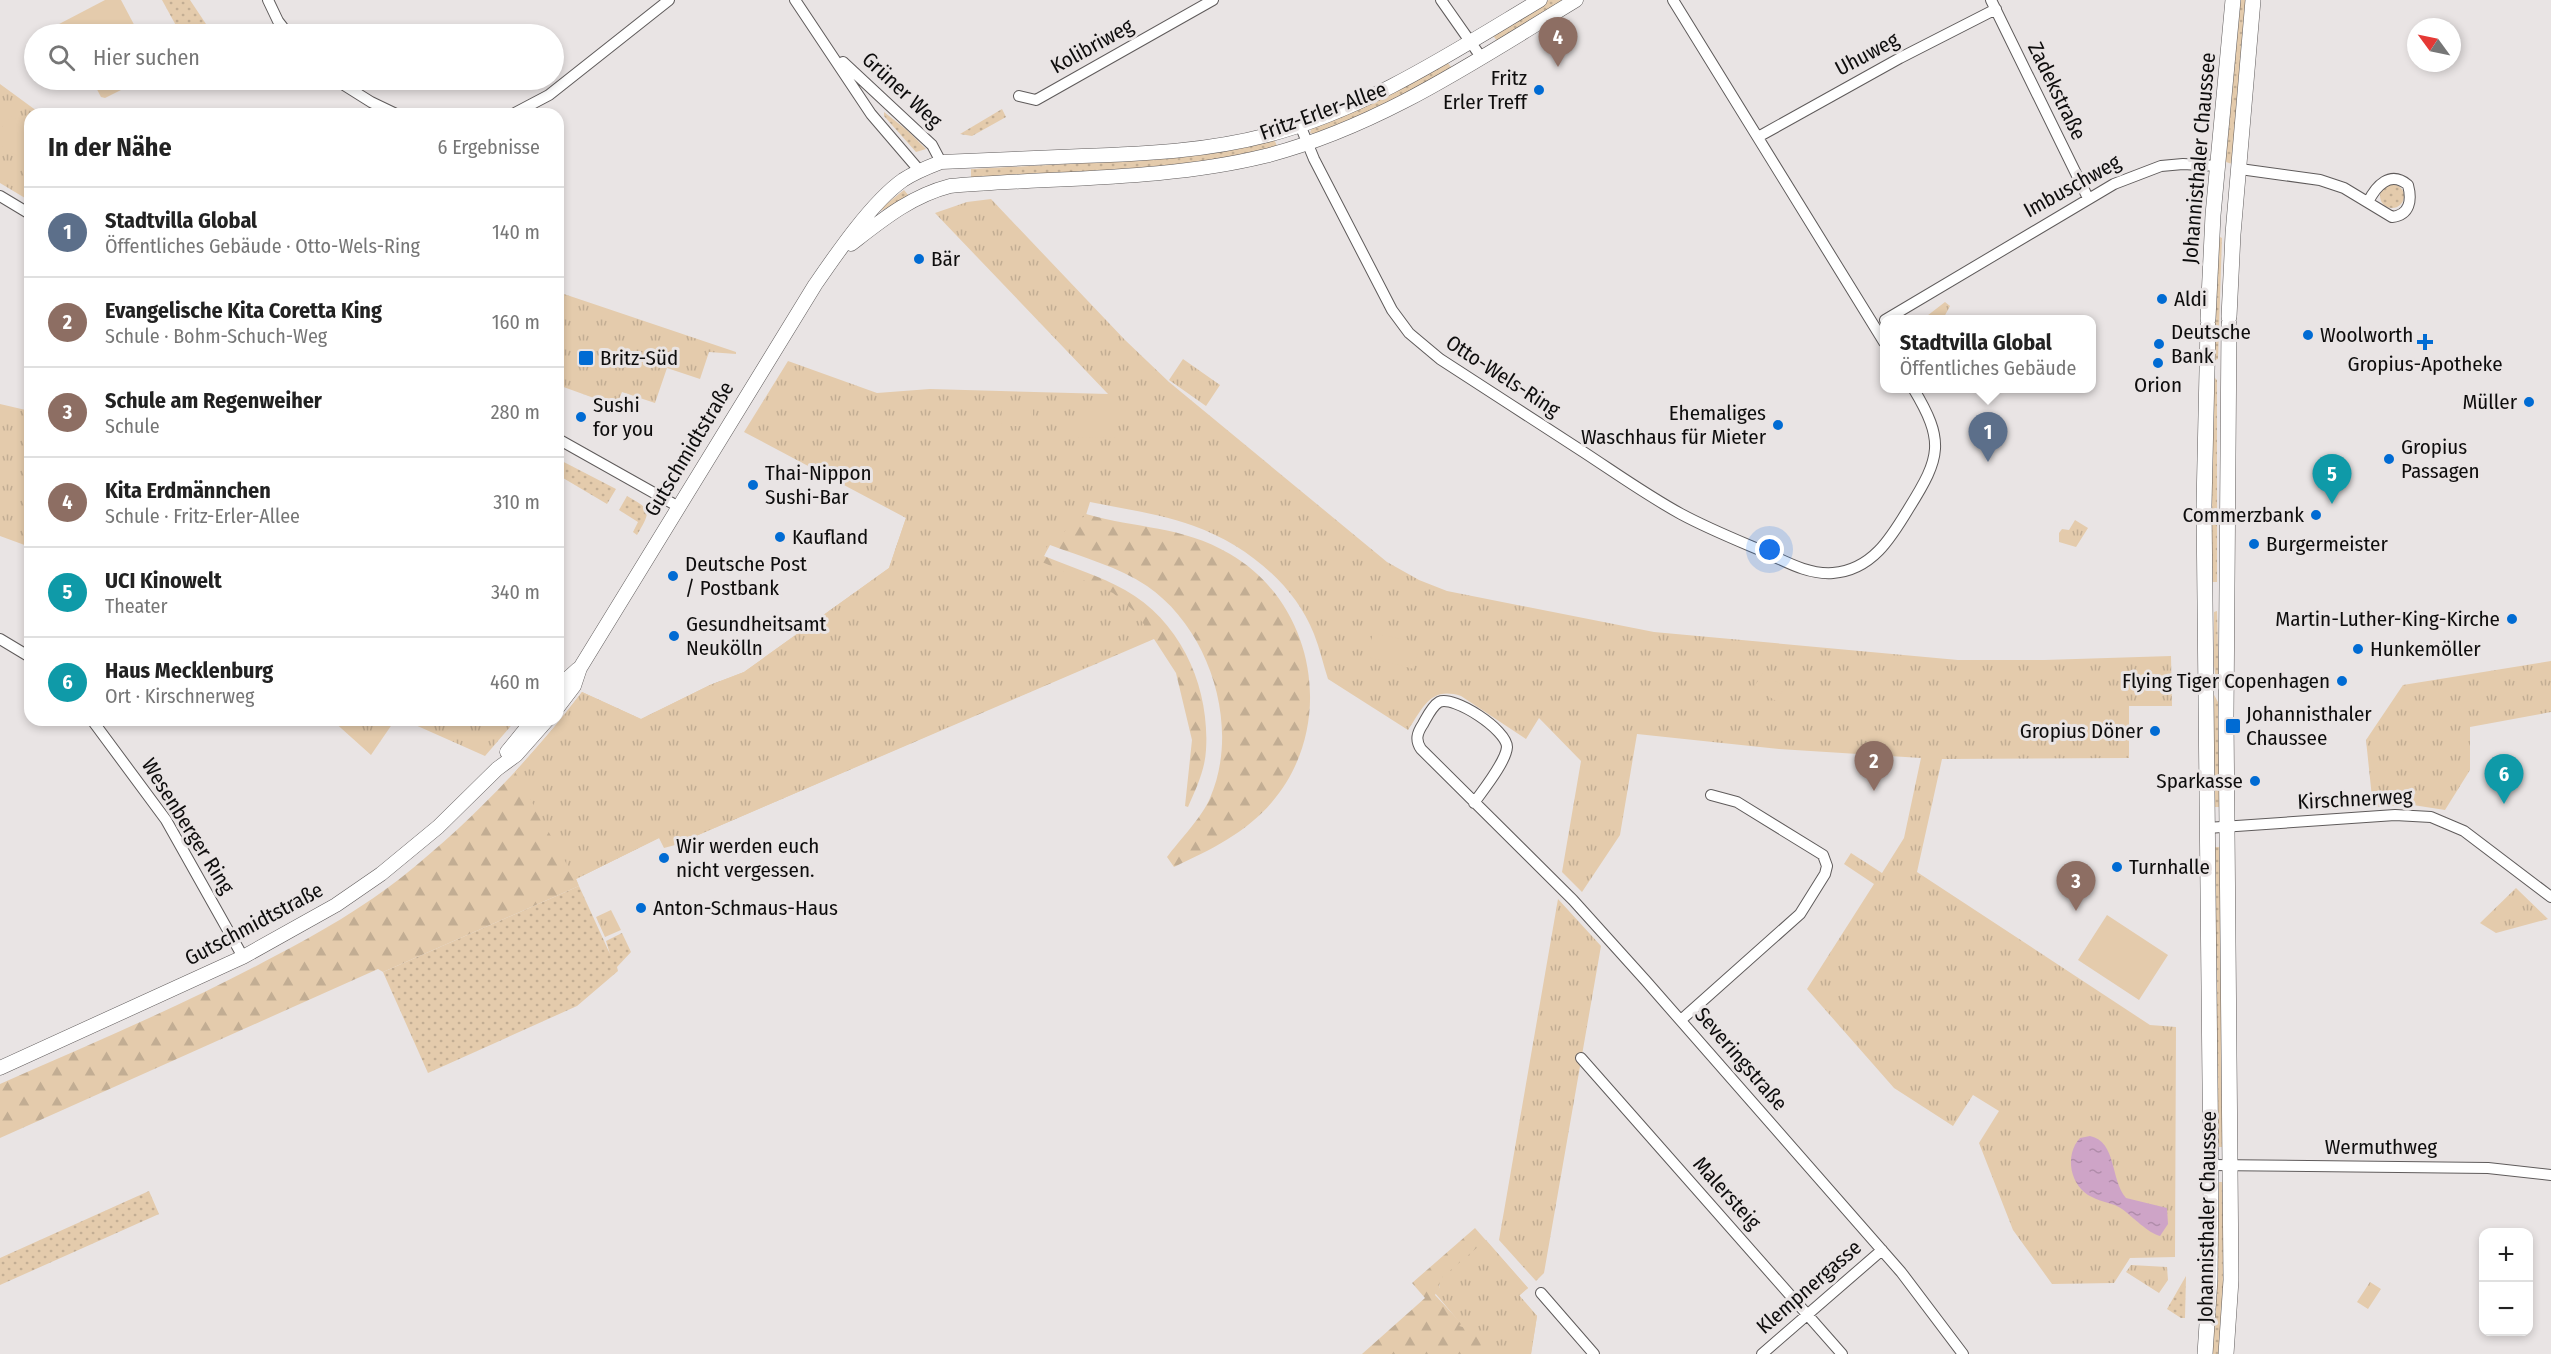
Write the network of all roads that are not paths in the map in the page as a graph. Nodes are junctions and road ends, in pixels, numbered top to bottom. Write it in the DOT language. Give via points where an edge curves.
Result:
graph roads {
  1 [pos="268,0"];
  2 [pos="669,0"];
  3 [pos="1213,0"];
  4 [pos="1441,0"];
  5 [pos="1540,0"];
  6 [pos="1576,0"];
  7 [pos="1673,0"];
  8 [pos="2233,0"];
  9 [pos="2253,0"];
  10 [pos="800,2"];
  11 [pos="1994,5"];
  12 [pos="280,24"];
  13 [pos="1470,42"];
  14 [pos="831,51"];
  15 [pos="1481,57"];
  16 [pos="564,83"];
  17 [pos="352,90"];
  18 [pos="555,90"];
  19 [pos="1019,96"];
  20 [pos="384,108"];
  21 [pos="524,108"];
  22 [pos="1300,125"];
  23 [pos="1758,137"];
  24 [pos="1307,144"];
  25 [pos="941,162"];
  26 [pos="2218,166"];
  27 [pos="2240,169"];
  28 [pos="920,170"];
  29 [pos="950,186"];
  30 [pos="931,191"];
  31 [pos="0,196"];
  32 [pos="2088,198"];
  33 [pos="2368,201"];
  34 [pos="24,210"];
  35 [pos="838,255"];
  36 [pos="1893,315"];
  37 [pos="1880,323"];
  38 [pos="1874,326"];
  39 [pos="1880,336"];
  40 [pos="1916,393"];
  41 [pos="564,442"];
  42 [pos="679,507"];
  43 [pos="0,639"];
  44 [pos="24,653"];
  45 [pos="580,668"];
  46 [pos="564,682"];
  47 [pos="564,699"];
  48 [pos="96,726"];
  49 [pos="527,726"];
  50 [pos="542,726"];
  51 [pos="497,769"];
  52 [pos="1711,795"];
  53 [pos="1474,802"];
  54 [pos="2227,827"];
  55 [pos="2207,828"];
  56 [pos="2551,897"];
  57 [pos="243,957"];
  58 [pos="1681,1020"];
  59 [pos="1581,1058"];
  60 [pos="0,1068"];
  61 [pos="2230,1164"];
  62 [pos="2211,1165"];
  63 [pos="2551,1175"];
  64 [pos="1882,1250"];
  65 [pos="1541,1293"];
  66 [pos="1808,1313"];
  67 [pos="1594,1354"];
  68 [pos="1762,1354"];
  69 [pos="1842,1354"];
  70 [pos="1963,1354"];
  71 [pos="2205,1354"];
  72 [pos="2226,1354"];
  1 -- 12 [label="street"];
  2 -- 16 [label="street"];
  3 -- 19 [label="street, Kolibriweg" via="1036,100"];
  4 -- 13 [label="street"];
  5 -- 13 [label="street, Fritz-Erler-Allee"];
  6 -- 15 [label="street, Fritz-Erler-Allee"];
  7 -- 23 [label="street"];
  8 -- 26 [label="main road, Johannisthaler Chaussee"];
  9 -- 27 [label="main road, Johannisthaler Chaussee"];
  10 -- 14 [label="street, Grüner Weg"];
  11 -- 23 [label="street, Uhuweg"];
  11 -- 32 [label="street, Zadekstraße"];
  13 -- 15 [label="street"];
  13 -- 22 [label="street, Fritz-Erler-Allee" via="1380,93"];
  14 -- 25 [label="street, Grüner Weg" via="932,145"];
  14 -- 28 [label="street, Grüner Weg" via="871,114"];
  15 -- 24 [label="street, Fritz-Erler-Allee" via="1408,101"];
  17 -- 20 [label="street"];
  18 -- 21 [label="street"];
  22 -- 24 [label="street, Otto-Wels-Ring"];
  22 -- 25 [label="street, Fritz-Erler-Allee" via="1229,144 1167,153"];
  23 -- 38 [label="street"];
  24 -- 29 [label="street, Fritz-Erler-Allee" via="1202,168"];
  24 -- 40 [label="street, Otto-Wels-Ring" via="1392,310 1421,344 1653,497 1780,560 1833,573 1856,567 1882,549 1926,481 1935,459 1936,438"];
  25 -- 28 [label="street, Fritz-Erler-Allee"];
  25 -- 29 [label="street"];
  26 -- 27 [label="main road, Imbuschweg"];
  26 -- 32 [label="street, Imbuschweg" via="2161,166"];
  26 -- 55 [label="main road, Johannisthaler Chaussee" via="2208,322 2204,505"];
  27 -- 33 [label="street, Imbuschweg" via="2309,177"];
  27 -- 54 [label="main road, Johannisthaler Chaussee" via="2229,320"];
  28 -- 30 [label="street"];
  28 -- 35 [label="street, Gutschmidtstraße" via="901,182 873,211"];
  29 -- 30 [label="street, Fritz-Erler-Allee"];
  30 -- 35 [label="street, Gutschmidtstraße" via="884,218"];
  31 -- 34 [label="street"];
  32 -- 36 [label="street, Imbuschweg"];
  33 -- 33 [label="street, Imbuschweg" via="2382,182 2394,179 2408,185 2410,201 2406,210 2392,217"];
  35 -- 42 [label="street, Gutschmidtstraße" via="815,285"];
  37 -- 38 [label="street, Imbuschweg"];
  38 -- 39 [label="street"];
  41 -- 42 [label="street"];
  42 -- 45 [label="street, Gutschmidtstraße"];
  43 -- 44 [label="street"];
  45 -- 46 [label="street, Gutschmidtstraße"];
  45 -- 47 [label="street, Gutschmidtstraße"];
  48 -- 57 [label="street, Wesenberger Ring" via="166,820"];
  49 -- 51 [label="street, Gutschmidtstraße"];
  50 -- 51 [label="street, Gutschmidtstraße" via="516,755"];
  51 -- 57 [label="street, Gutschmidtstraße" via="447,819 381,874 294,930"];
  52 -- 58 [label="street" via="1737,801 1823,855 1827,866 1800,914"];
  53 -- 53 [label="street, Severingstraße" via="1417,741 1419,730 1441,701 1457,703 1487,722 1506,742 1505,754"];
  53 -- 58 [label="street, Severingstraße" via="1572,900"];
  54 -- 55 [label="street, Kirschnerweg"];
  54 -- 56 [label="street, Kirschnerweg" via="2395,815 2432,817 2464,831"];
  54 -- 61 [label="main road, Johannisthaler Chaussee"];
  55 -- 62 [label="main road, Johannisthaler Chaussee"];
  57 -- 60 [label="street, Gutschmidtstraße"];
  58 -- 64 [label="street, Severingstraße"];
  59 -- 66 [label="street, Malersteig"];
  61 -- 62 [label="street, Wermuthweg"];
  61 -- 63 [label="street, Wermuthweg" via="2488,1168"];
  61 -- 72 [label="main road, Johannisthaler Chaussee" via="2231,1280"];
  62 -- 71 [label="main road, Johannisthaler Chaussee"];
  64 -- 66 [label="street, Klempnergasse"];
  64 -- 70 [label="street, Severingstraße"];
  65 -- 67 [label="street"];
  66 -- 68 [label="street, Klempnergasse"];
  66 -- 69 [label="street, Malersteig"];
}
